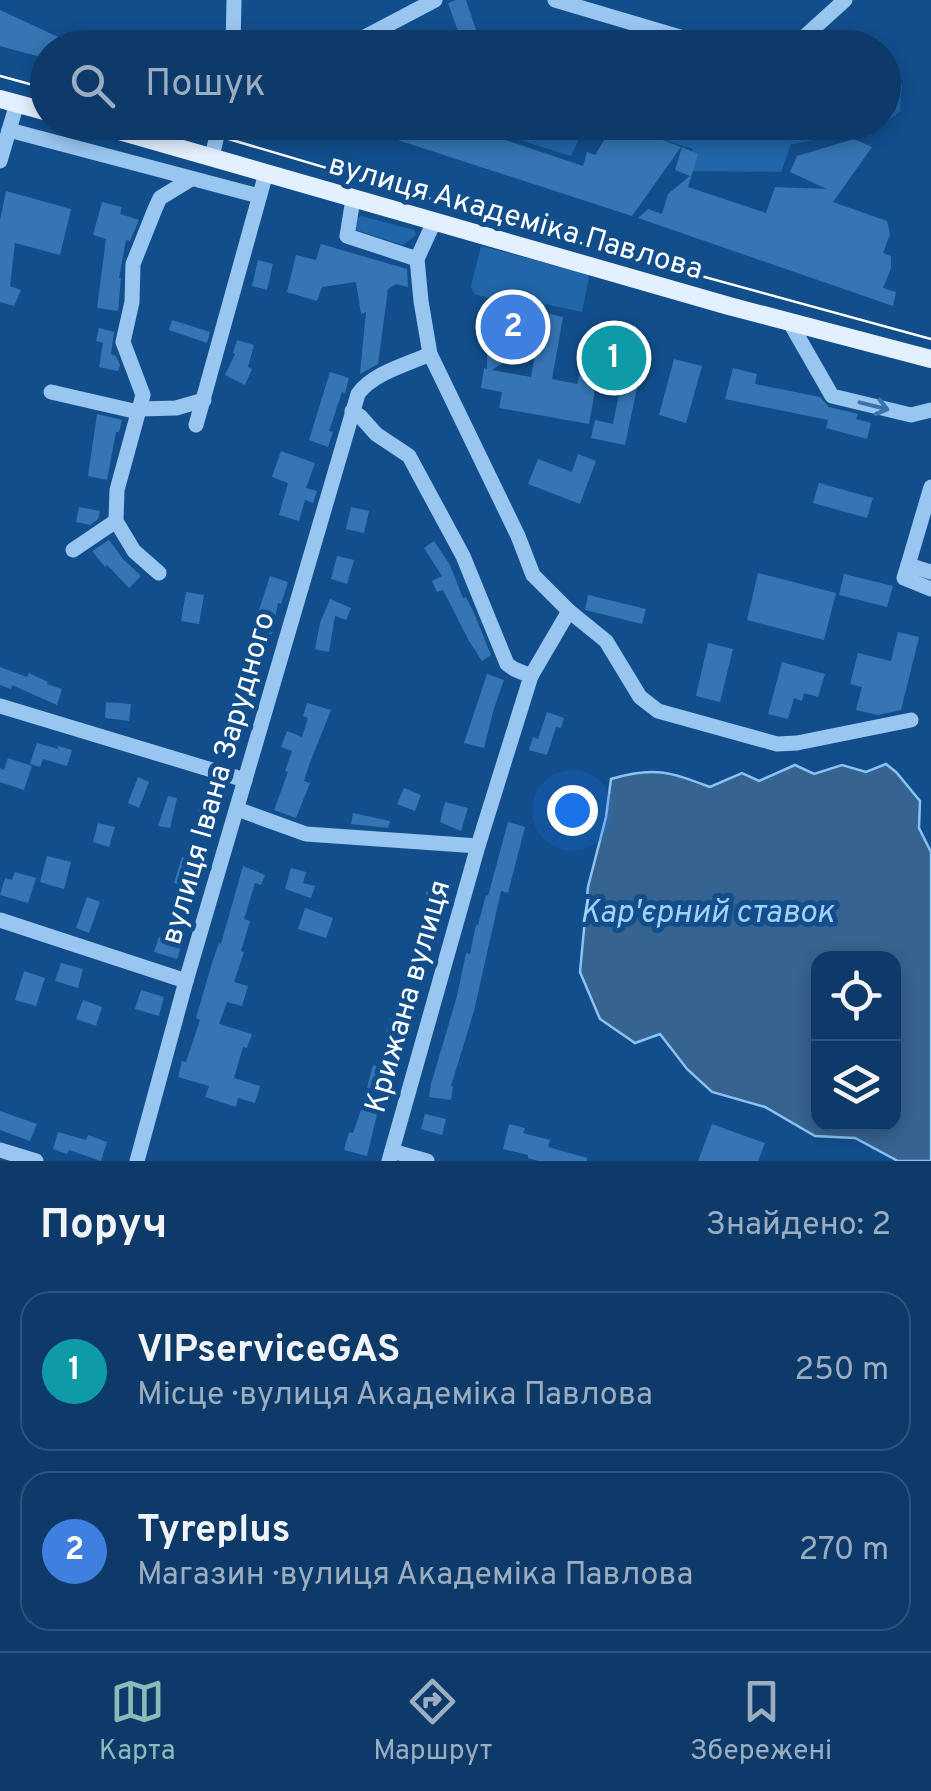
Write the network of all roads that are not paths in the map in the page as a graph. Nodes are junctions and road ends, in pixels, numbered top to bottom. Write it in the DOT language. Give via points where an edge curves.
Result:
graph roads {
  1 [pos="234,0"];
  2 [pos="435,0"];
  3 [pos="554,0"];
  4 [pos="845,0"];
  5 [pos="233,30"];
  6 [pos="378,30"];
  7 [pos="656,30"];
  8 [pos="812,30"];
  9 [pos="8,101"];
  10 [pos="9,130"];
  11 [pos="30,136"];
  12 [pos="46,140"];
  13 [pos="152,140"];
  14 [pos="216,140"];
  15 [pos="212,157"];
  16 [pos="0,160"];
  17 [pos="266,173"];
  18 [pos="192,179"];
  19 [pos="259,196"];
  20 [pos="353,198"];
  21 [pos="434,222"];
  22 [pos="417,259"];
  23 [pos="789,322"];
  24 [pos="430,354"];
  25 [pos="931,359"];
  26 [pos="50,392"];
  27 [pos="204,400"];
  28 [pos="931,410"];
  29 [pos="138,411"];
  30 [pos="352,412"];
  31 [pos="196,425"];
  32 [pos="931,487"];
  33 [pos="116,522"];
  34 [pos="74,550"];
  35 [pos="908,565"];
  36 [pos="158,572"];
  37 [pos="931,572"];
  38 [pos="931,588"];
  39 [pos="569,611"];
  40 [pos="532,676"];
  41 [pos="0,706"];
  42 [pos="911,720"];
  43 [pos="246,780"];
  44 [pos="237,809"];
  45 [pos="478,846"];
  46 [pos="0,920"];
  47 [pos="186,981"];
  48 [pos="0,1150"];
  49 [pos="390,1156"];
  50 [pos="36,1161"];
  51 [pos="137,1161"];
  52 [pos="427,1161"];
  1 -- 5 [label="street"];
  2 -- 6 [label="street"];
  3 -- 7 [label="street"];
  4 -- 8 [label="street"];
  9 -- 10 [label="street"];
  10 -- 11 [label="street"];
  10 -- 16 [label="street"];
  12 -- 18 [label="street"];
  13 -- 15 [label="main road, вулиця Академіка Павлова"];
  14 -- 15 [label="street"];
  15 -- 17 [label="main road, вулиця Академіка Павлова"];
  17 -- 19 [label="street"];
  17 -- 20 [label="main road, вулиця Академіка Павлова"];
  18 -- 19 [label="street"];
  18 -- 29 [label="street" via="160,198 132,264 123,342 142,395"];
  19 -- 27 [label="street"];
  20 -- 21 [label="main road, вулиця Академіка Павлова"];
  20 -- 22 [label="street" via="347,236"];
  21 -- 22 [label="street"];
  21 -- 23 [label="main road, вулиця Академіка Павлова"];
  22 -- 24 [label="street"];
  23 -- 25 [label="main road, вулиця Академіка Павлова"];
  23 -- 28 [label="street, one-way" via="832,396 910,416"];
  24 -- 30 [label="street" via="366,384"];
  24 -- 39 [label="street" via="533,575"];
  26 -- 29 [label="street"];
  27 -- 29 [label="street"];
  27 -- 31 [label="street"];
  29 -- 33 [label="street" via="117,490"];
  30 -- 40 [label="street" via="409,456 463,556 507,664"];
  30 -- 43 [label="street, вулиця Івана Зарудного"];
  32 -- 35 [label="street"];
  33 -- 34 [label="street"];
  33 -- 36 [label="street" via="134,552"];
  35 -- 37 [label="street"];
  35 -- 38 [label="street" via="904,578"];
  39 -- 40 [label="street, Крижана вулиця"];
  39 -- 42 [label="street" via="606,642 658,712 777,744"];
  40 -- 45 [label="street, Крижана вулиця"];
  41 -- 43 [label="street"];
  43 -- 44 [label="street, вулиця Івана Зарудного"];
  44 -- 45 [label="street, Крижана вулиця" via="306,834"];
  44 -- 47 [label="street, вулиця Івана Зарудного"];
  45 -- 49 [label="street, Крижана вулиця"];
  46 -- 47 [label="street"];
  47 -- 51 [label="street, вулиця Івана Зарудного"];
  48 -- 50 [label="street"];
  49 -- 52 [label="street"];
}
